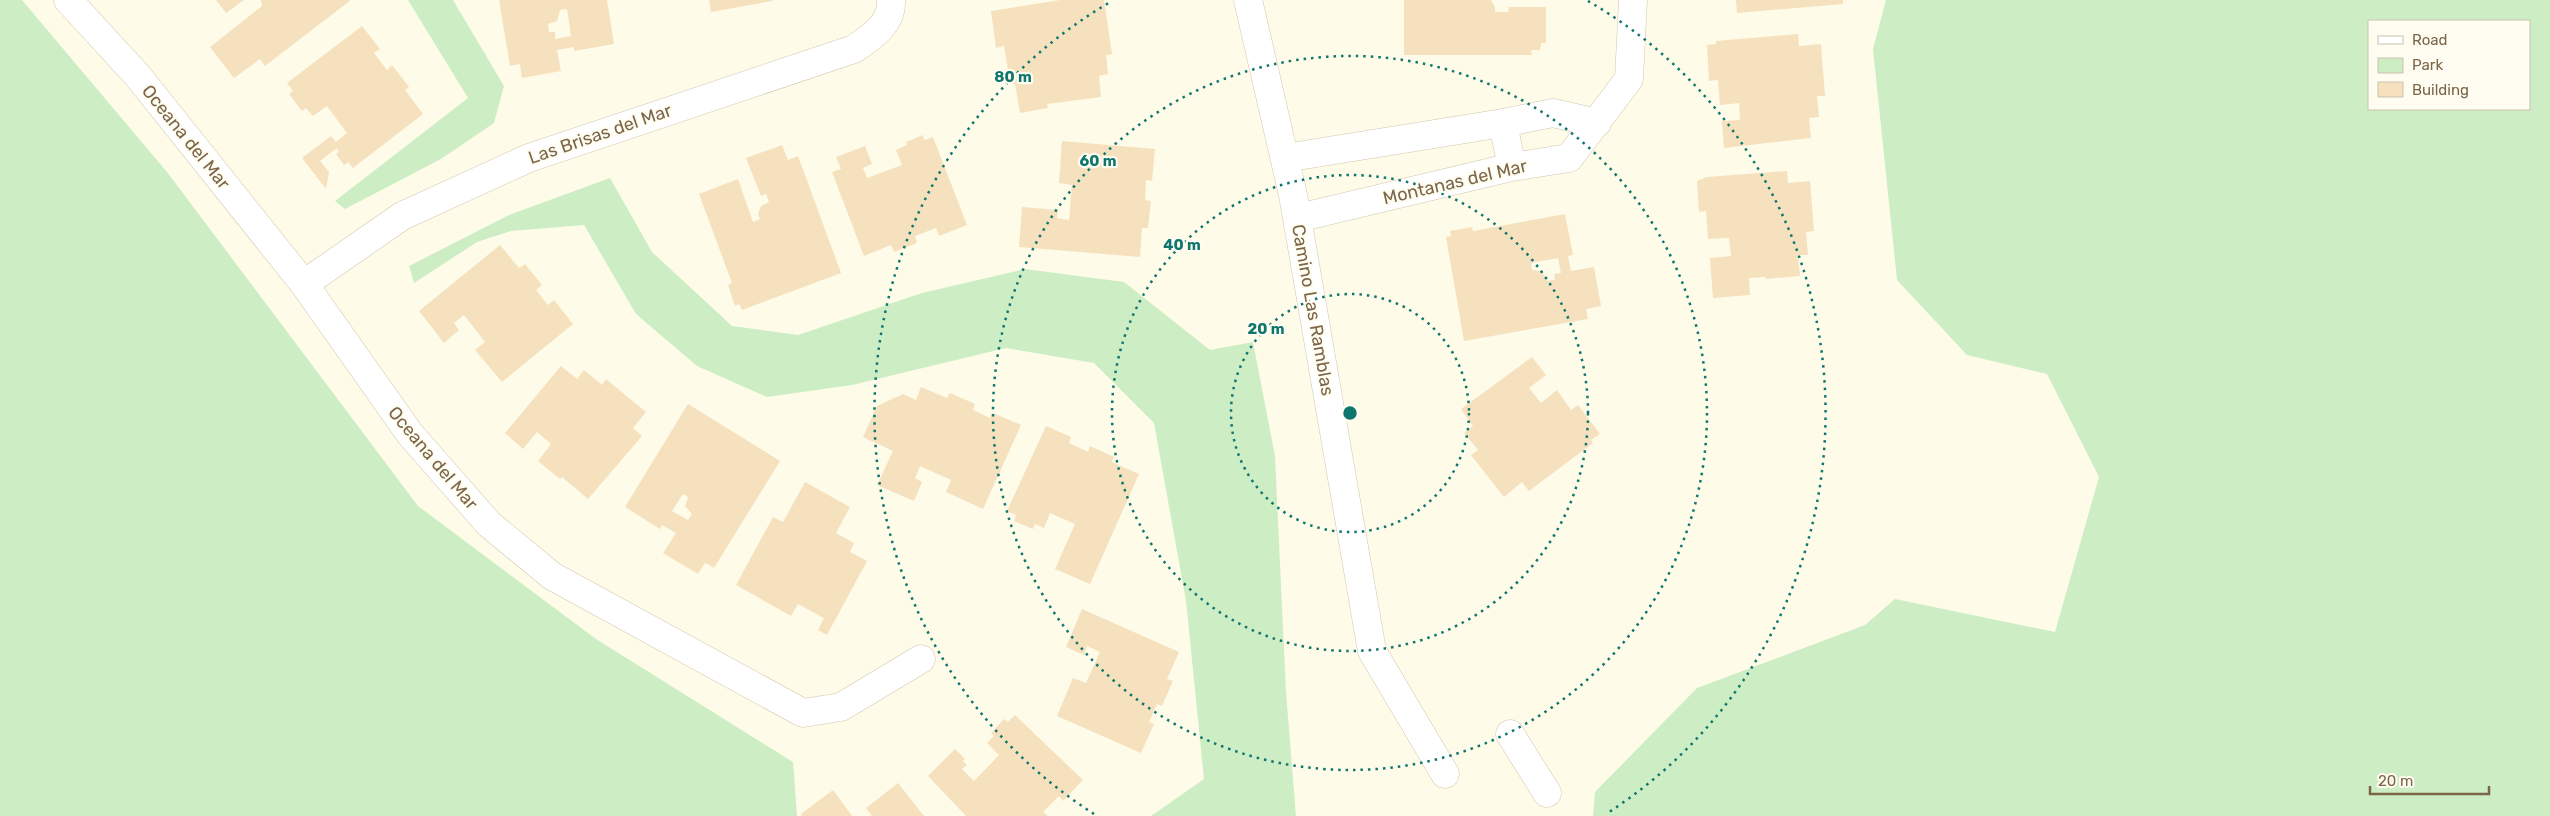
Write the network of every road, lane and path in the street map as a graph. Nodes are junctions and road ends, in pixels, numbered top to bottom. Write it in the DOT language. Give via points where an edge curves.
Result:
graph roads {
  1 [pos="68,0"];
  2 [pos="891,0"];
  3 [pos="1248,0"];
  4 [pos="1633,0"];
  5 [pos="1503,123"];
  6 [pos="1597,123"];
  7 [pos="1284,158"];
  8 [pos="1512,167"];
  9 [pos="1298,218"];
  10 [pos="304,284"];
  11 [pos="920,659"];
  12 [pos="1510,734"];
  13 [pos="1445,774"];
  14 [pos="1547,792"];
  1 -- 10 [label="street, Oceana del Mar" via="136,75"];
  2 -- 10 [label="street, Las Brisas del Mar" via="892,7 879,32 854,49 528,158 402,216"];
  3 -- 7 [label="street, Camino Las Ramblas"];
  4 -- 6 [label="street, Montanas del Mar" via="1629,79"];
  5 -- 6 [label="street" via="1553,112"];
  5 -- 7 [label="street"];
  5 -- 8 [label="street"];
  6 -- 8 [label="street, Montanas del Mar" via="1569,158"];
  7 -- 9 [label="street, Camino Las Ramblas"];
  8 -- 9 [label="street, Montanas del Mar"];
  9 -- 13 [label="street, Camino Las Ramblas" via="1372,651"];
  10 -- 11 [label="street, Oceana del Mar" via="410,434 489,524 552,576 803,713 841,707"];
  12 -- 14 [label="street"];
}
